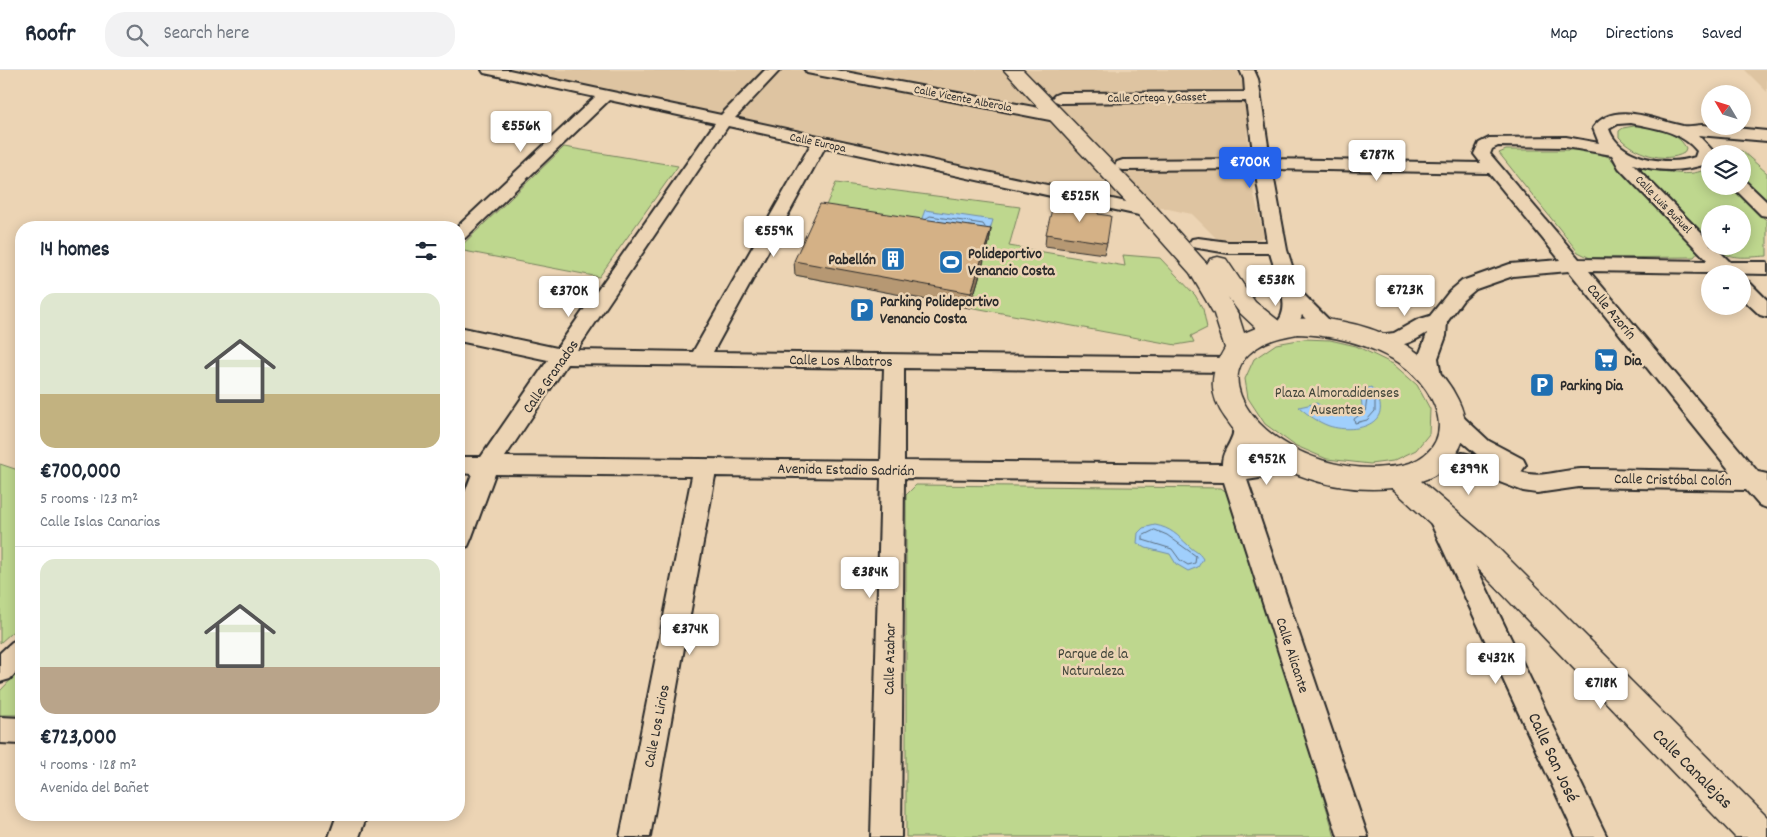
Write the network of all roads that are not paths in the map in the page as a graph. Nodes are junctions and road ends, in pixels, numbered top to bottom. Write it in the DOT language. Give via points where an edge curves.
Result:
graph roads {
  1 [pos="489,70"];
  2 [pos="773,70"];
  3 [pos="812,70"];
  4 [pos="1013,70"];
  5 [pos="1033,70"];
  6 [pos="1247,70"];
  7 [pos="606,95"];
  8 [pos="1253,96"];
  9 [pos="1057,107"];
  10 [pos="724,121"];
  11 [pos="1682,131"];
  12 [pos="1601,135"];
  13 [pos="1767,136"];
  14 [pos="820,142"];
  15 [pos="1566,142"];
  16 [pos="1751,146"];
  17 [pos="1767,146"];
  18 [pos="1701,149"];
  19 [pos="1620,152"];
  20 [pos="1701,161"];
  21 [pos="1261,164"];
  22 [pos="1123,165"];
  23 [pos="1493,168"];
  24 [pos="1750,195"];
  25 [pos="1767,211"];
  26 [pos="1148,212"];
  27 [pos="465,228"];
  28 [pos="1198,243"];
  29 [pos="1277,247"];
  30 [pos="1574,265"];
  31 [pos="1722,265"];
  32 [pos="1767,268"];
  33 [pos="1751,269"];
  34 [pos="1701,270"];
  35 [pos="1292,294"];
  36 [pos="1751,295"];
  37 [pos="1767,311"];
  38 [pos="1437,321"];
  39 [pos="1324,326"];
  40 [pos="1278,328"];
  41 [pos="465,335"];
  42 [pos="1377,341"];
  43 [pos="564,357"];
  44 [pos="1232,357"];
  45 [pos="699,359"];
  46 [pos="894,361"];
  47 [pos="1431,377"];
  48 [pos="1453,421"];
  49 [pos="1243,424"];
  50 [pos="1293,461"];
  51 [pos="465,465"];
  52 [pos="487,465"];
  53 [pos="705,467"];
  54 [pos="1421,468"];
  55 [pos="892,469"];
  56 [pos="1233,473"];
  57 [pos="1579,478"];
  58 [pos="1760,481"];
  59 [pos="1767,499"];
  60 [pos="1438,514"];
  61 [pos="465,523"];
  62 [pos="1478,548"];
  63 [pos="15,656"];
  64 [pos="0,670"];
  65 [pos="0,730"];
  66 [pos="15,731"];
  67 [pos="350,821"];
  68 [pos="344,837"];
  69 [pos="635,837"];
  70 [pos="886,837"];
  71 [pos="1353,837"];
  72 [pos="1592,837"];
  73 [pos="1761,837"];
  1 -- 7 [label="street, Calle Europa"];
  2 -- 10 [label="street, Calle Granados"];
  3 -- 9 [label="street, Calle Vicente Alberola"];
  4 -- 9 [label="main road"];
  5 -- 9 [label="main road"];
  6 -- 8 [label="street"];
  7 -- 10 [label="street, Calle Europa"];
  7 -- 27 [label="street"];
  8 -- 9 [label="street, Calle Ortega y Gasset"];
  8 -- 21 [label="street"];
  9 -- 22 [label="main road"];
  9 -- 26 [label="main road"];
  10 -- 14 [label="street, Calle Europa"];
  10 -- 43 [label="street, Calle Granados"];
  11 -- 12 [label="street" via="1632,118 1606,122 1601,128"];
  11 -- 13 [label="street"];
  11 -- 18 [label="street" via="1697,141"];
  12 -- 15 [label="street"];
  12 -- 19 [label="street"];
  14 -- 26 [label="street, Calle Europa"];
  14 -- 45 [label="street"];
  15 -- 19 [label="street"];
  15 -- 23 [label="street, Calle Azorín" via="1495,141 1484,146 1482,154"];
  16 -- 17 [label="street"];
  19 -- 20 [label="street" via="1669,167"];
  19 -- 31 [label="street, Calle Luis Buñuel" via="1626,165"];
  21 -- 22 [label="street"];
  21 -- 23 [label="street"];
  21 -- 29 [label="street"];
  22 -- 28 [label="main road"];
  23 -- 30 [label="street, Calle Azorín"];
  24 -- 25 [label="street"];
  26 -- 44 [label="main road" via="1209,284 1226,314"];
  28 -- 29 [label="street" via="1218,248"];
  28 -- 40 [label="main road" via="1213,258 1247,307"];
  29 -- 35 [label="street"];
  30 -- 34 [label="street"];
  30 -- 38 [label="street" via="1510,270 1469,285"];
  30 -- 58 [label="street, Calle Azorín"];
  32 -- 33 [label="street"];
  35 -- 39 [label="street"];
  35 -- 40 [label="street" via="1292,317"];
  36 -- 37 [label="street"];
  38 -- 42 [label="street" via="1396,340"];
  38 -- 47 [label="street" via="1439,332 1427,354"];
  39 -- 40 [label="main road"];
  39 -- 42 [label="main road"];
  40 -- 44 [label="main road" via="1253,336"];
  41 -- 43 [label="street, Calle Los Albatros"];
  42 -- 47 [label="main road" via="1416,363"];
  43 -- 45 [label="street, Calle Los Albatros"];
  43 -- 52 [label="street, Calle Granados"];
  44 -- 46 [label="street, Calle Los Albatros"];
  44 -- 49 [label="main road" via="1224,379 1226,393"];
  45 -- 46 [label="street, Calle Los Albatros"];
  46 -- 55 [label="street, Calle Azahar"];
  47 -- 48 [label="main road" via="1446,399"];
  48 -- 54 [label="main road" via="1451,440"];
  48 -- 57 [label="street, Calle Cristóbal Colón" via="1474,444 1495,458"];
  49 -- 50 [label="main road" via="1265,444"];
  49 -- 56 [label="street" via="1244,437 1233,454"];
  50 -- 54 [label="main road" via="1328,474 1364,479"];
  50 -- 56 [label="street, Avenida Estadio Sadrián"];
  51 -- 52 [label="street, Avenida Estadio Sadrián"];
  52 -- 53 [label="street, Avenida Estadio Sadrián"];
  52 -- 61 [label="street, Calle Granados"];
  53 -- 55 [label="street, Avenida Estadio Sadrián"];
  53 -- 69 [label="street, Calle Los Lirios"];
  54 -- 57 [label="street, Calle Cristóbal Colón" via="1481,466 1537,484"];
  54 -- 60 [label="main road, Calle Canalejas"];
  54 -- 62 [label="main road, Calle Canalejas"];
  55 -- 56 [label="street, Avenida Estadio Sadrián"];
  55 -- 70 [label="street, Calle Azahar"];
  56 -- 71 [label="street, Calle Alicante"];
  57 -- 58 [label="street, Calle Cristóbal Colón"];
  58 -- 59 [label="street, Calle Azorín"];
  60 -- 62 [label="main road, Calle Canalejas"];
  60 -- 72 [label="street, Calle San José"];
  62 -- 73 [label="main road, Calle Canalejas"];
  63 -- 64 [label="street"];
  65 -- 66 [label="street"];
  67 -- 68 [label="street"];
}
